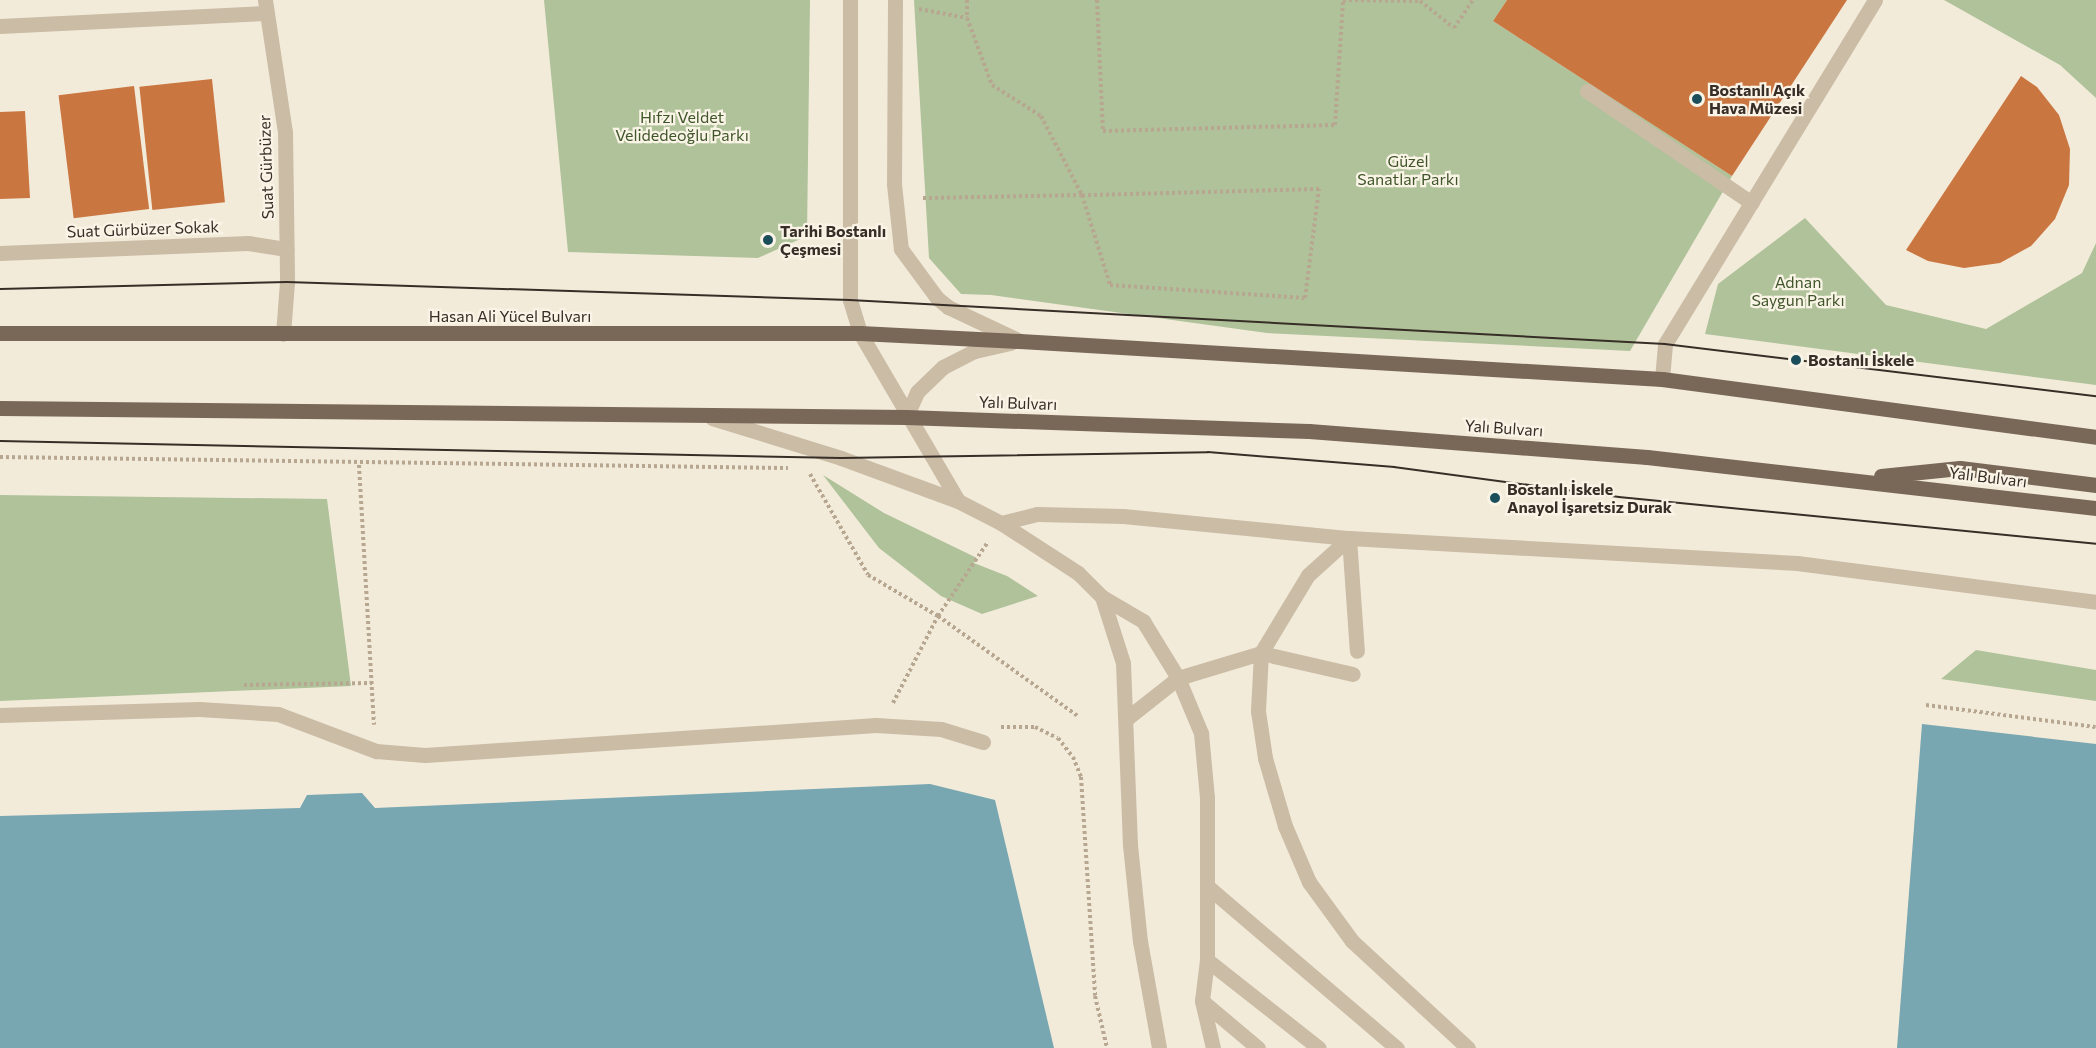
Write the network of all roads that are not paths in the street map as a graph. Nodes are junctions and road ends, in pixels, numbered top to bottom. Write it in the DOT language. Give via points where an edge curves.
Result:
graph roads {
  1 [pos="850,0"];
  2 [pos="1875,0"];
  3 [pos="895,2"];
  4 [pos="266,7"];
  5 [pos="0,26"];
  6 [pos="1587,91"];
  7 [pos="1752,202"];
  8 [pos="287,249"];
  9 [pos="0,253"];
  10 [pos="0,333"];
  11 [pos="860,333"];
  12 [pos="283,334"];
  13 [pos="1020,341"];
  14 [pos="1662,379"];
  15 [pos="0,408"];
  16 [pos="906,417"];
  17 [pos="712,418"];
  18 [pos="2096,437"];
  19 [pos="1854,479"];
  20 [pos="2096,484"];
  21 [pos="958,501"];
  22 [pos="2096,508"];
  23 [pos="1001,523"];
  24 [pos="1349,538"];
  25 [pos="1102,597"];
  26 [pos="2096,602"];
  27 [pos="1357,651"];
  28 [pos="1261,653"];
  29 [pos="1353,674"];
  30 [pos="1178,678"];
  31 [pos="0,715"];
  32 [pos="1126,719"];
  33 [pos="983,742"];
  34 [pos="1207,886"];
  35 [pos="1207,960"];
  36 [pos="1202,1001"];
  37 [pos="1159,1048"];
  38 [pos="1213,1048"];
  39 [pos="1258,1048"];
  40 [pos="1319,1048"];
  41 [pos="1397,1048"];
  42 [pos="1468,1048"];
  1 -- 11 [label="street" via="850,300"];
  2 -- 7 [label="street"];
  3 -- 13 [label="street" via="895,195 901,249 937,298"];
  4 -- 5 [label="street"];
  4 -- 8 [label="street, Suat Gürbüzer" via="285,132"];
  6 -- 7 [label="street"];
  7 -- 14 [label="street" via="1665,344"];
  8 -- 9 [label="street, Suat Gürbüzer Sokak" via="248,243"];
  8 -- 12 [label="street, Suat Gürbüzer"];
  10 -- 12 [label="main road, Hasan Ali Yücel Bulvarı"];
  11 -- 12 [label="main road, Hasan Ali Yücel Bulvarı"];
  11 -- 13 [label="main road, Hasan Ali Yücel Bulvarı"];
  11 -- 16 [label="street"];
  13 -- 14 [label="main road"];
  13 -- 16 [label="street" via="975,351 944,367 916,392"];
  14 -- 18 [label="main road"];
  15 -- 17 [label="main road"];
  16 -- 17 [label="main road"];
  16 -- 19 [label="main road, Yalı Bulvarı" via="1309,431 1647,457"];
  16 -- 21 [label="street"];
  17 -- 21 [label="street" via="841,458"];
  19 -- 20 [label="main road" via="1960,468"];
  19 -- 22 [label="main road, Yalı Bulvarı"];
  21 -- 23 [label="street"];
  23 -- 24 [label="street" via="1037,514 1123,516"];
  23 -- 25 [label="street" via="1078,573"];
  24 -- 26 [label="street" via="1797,563"];
  24 -- 27 [label="street"];
  24 -- 28 [label="street" via="1308,574"];
  25 -- 30 [label="street" via="1143,621"];
  25 -- 32 [label="street" via="1123,663"];
  28 -- 29 [label="street"];
  28 -- 30 [label="street"];
  28 -- 42 [label="street" via="1258,696 1265,758 1285,826 1310,882 1352,941"];
  30 -- 32 [label="street"];
  30 -- 34 [label="street" via="1201,733 1207,798"];
  31 -- 33 [label="street" via="199,709 278,714 376,751 425,755 876,725 940,729"];
  32 -- 37 [label="street" via="1130,845 1140,941"];
  34 -- 35 [label="street"];
  34 -- 41 [label="street"];
  35 -- 36 [label="street"];
  35 -- 40 [label="street"];
  36 -- 38 [label="street"];
  36 -- 39 [label="street"];
}
